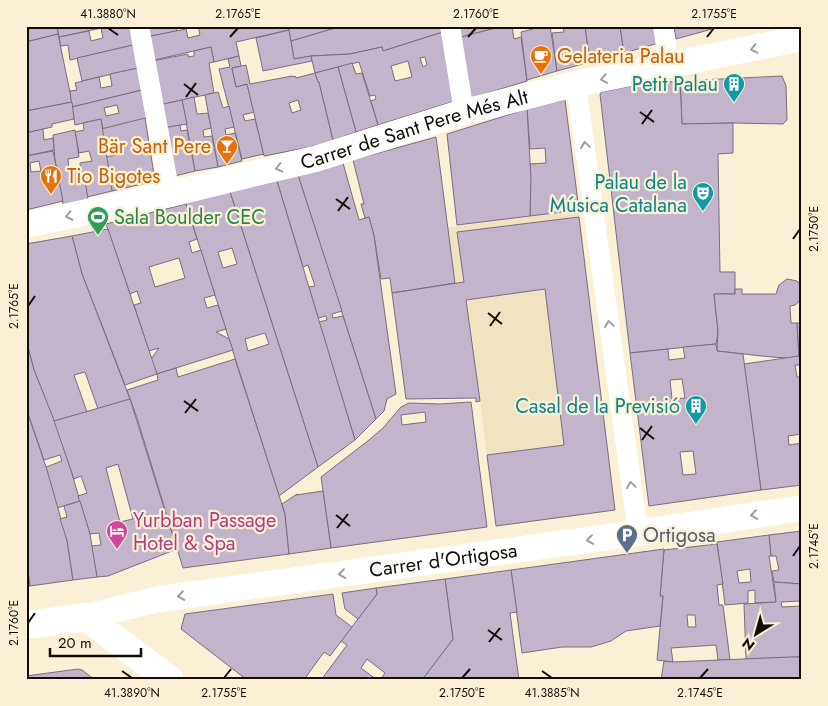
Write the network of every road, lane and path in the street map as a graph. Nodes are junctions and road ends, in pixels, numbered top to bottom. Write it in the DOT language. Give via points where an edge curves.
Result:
graph roads {
  1 [pos="139,26"];
  2 [pos="450,26"];
  3 [pos="663,26"];
  4 [pos="802,38"];
  5 [pos="669,66"];
  6 [pos="576,84"];
  7 [pos="464,112"];
  8 [pos="170,194"];
  9 [pos="26,224"];
  10 [pos="802,508"];
  11 [pos="638,533"];
  12 [pos="86,617"];
  13 [pos="26,625"];
  14 [pos="170,680"];
  1 -- 8 [label="street"];
  2 -- 7 [label="street"];
  3 -- 5 [label="street"];
  4 -- 5 [label="street, Carrer de Sant Pere Més Alt, one-way"];
  5 -- 6 [label="street, Carrer de Sant Pere Més Alt, one-way"];
  6 -- 7 [label="street, Carrer de Sant Pere Més Alt"];
  11 -- 6 [label="street, one-way"];
  7 -- 8 [label="street, Carrer de Sant Pere Més Alt, one-way" via="315,159"];
  8 -- 9 [label="street, Carrer de Sant Pere Més Alt, one-way"];
  10 -- 11 [label="street, Carrer d'Ortigosa, one-way"];
  11 -- 12 [label="street, Carrer d'Ortigosa, one-way" via="159,599"];
  12 -- 13 [label="main road"];
  12 -- 14 [label="main road"];
}
